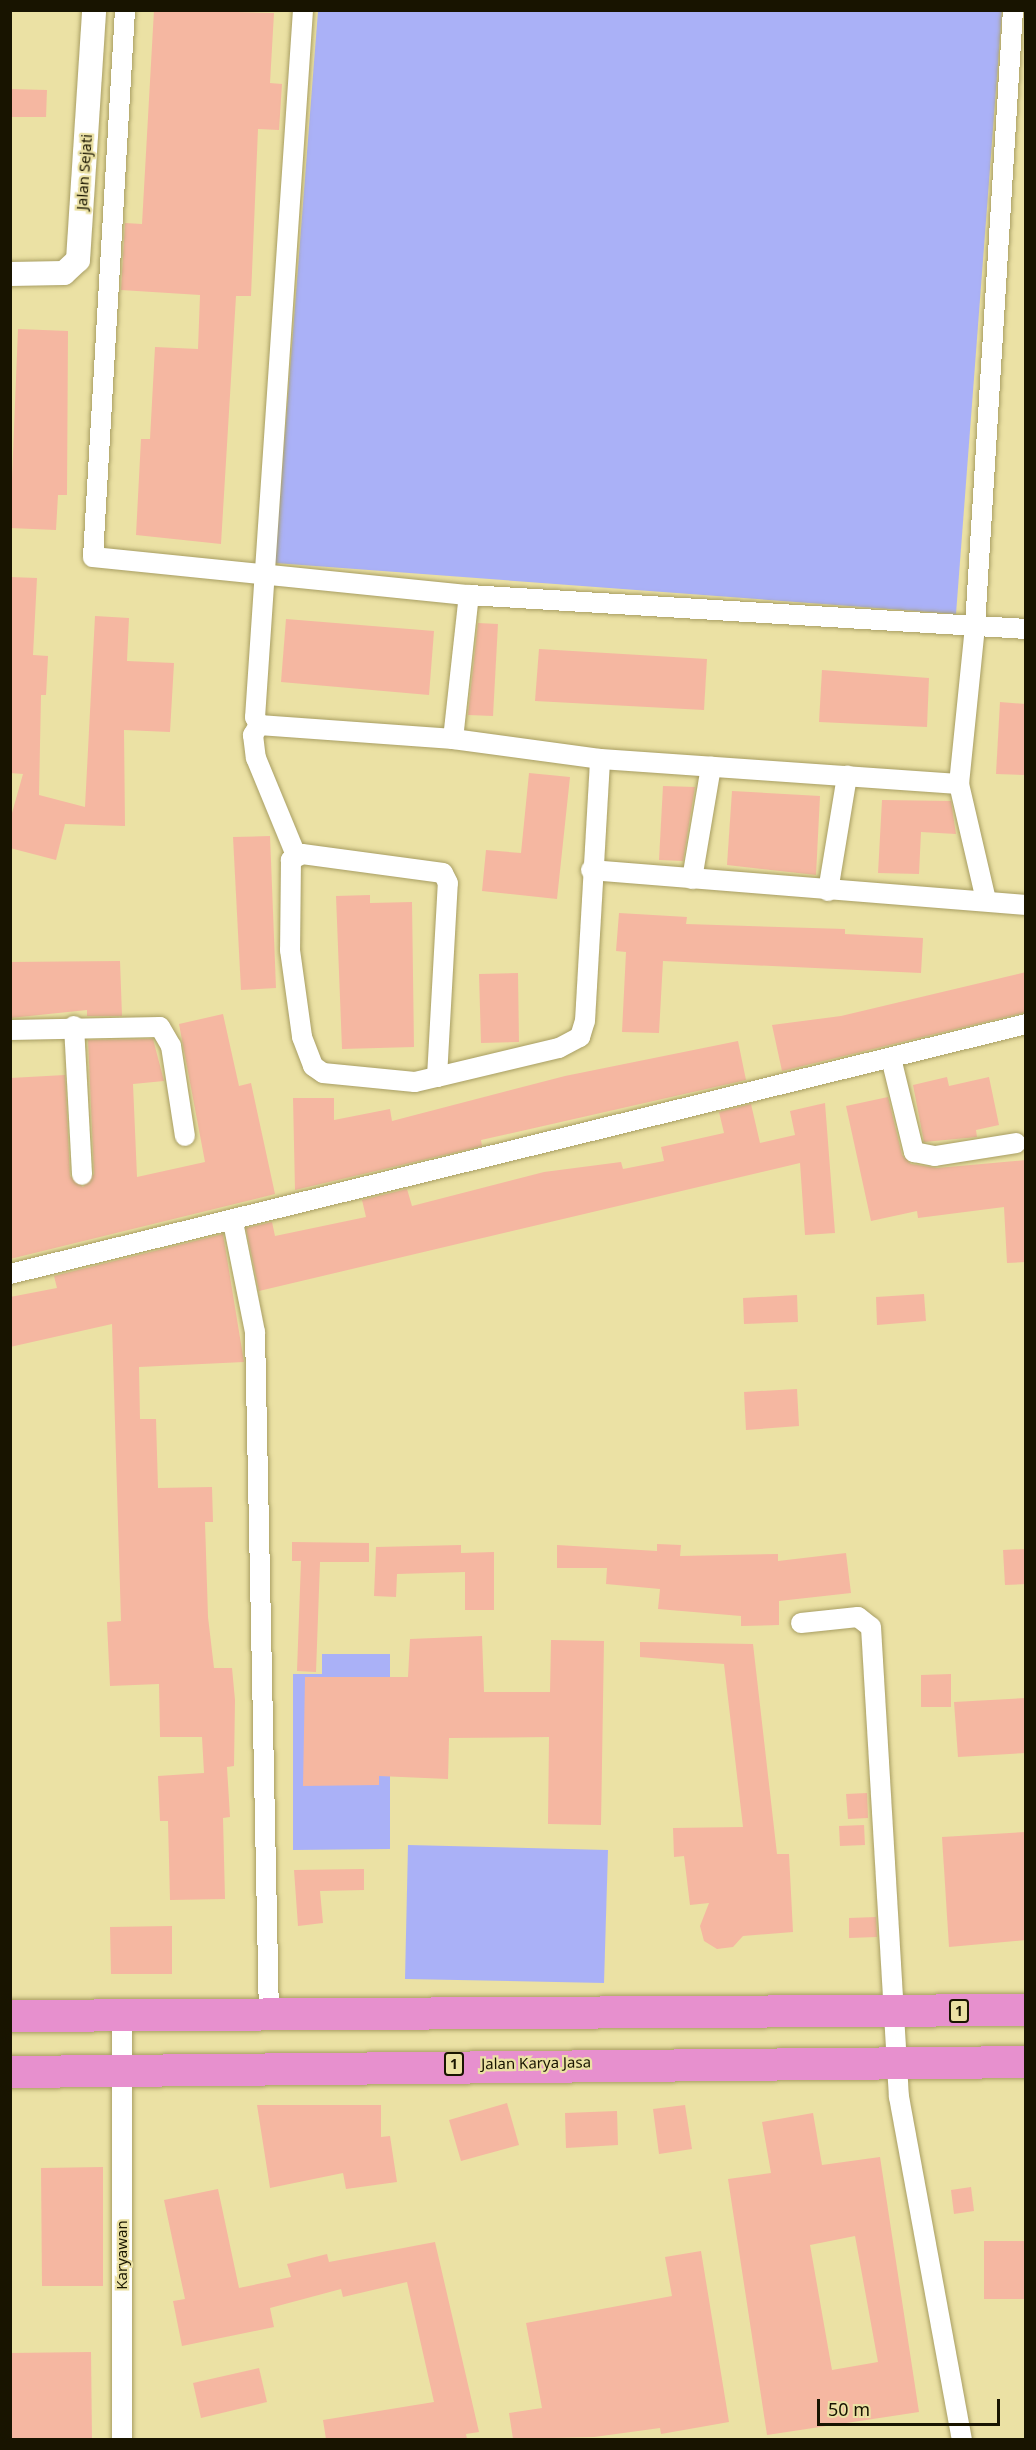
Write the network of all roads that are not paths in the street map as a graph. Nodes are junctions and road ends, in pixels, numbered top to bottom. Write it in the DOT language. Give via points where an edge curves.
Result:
graph roads {
  1 [pos="94,10"];
  2 [pos="125,10"];
  3 [pos="303,10"];
  4 [pos="1013,10"];
  5 [pos="10,274"];
  6 [pos="264,577"];
  7 [pos="469,595"];
  8 [pos="975,626"];
  9 [pos="1026,629"];
  10 [pos="259,725"];
  11 [pos="453,739"];
  12 [pos="600,759"];
  13 [pos="711,767"];
  14 [pos="847,776"];
  15 [pos="959,784"];
  16 [pos="296,855"];
  17 [pos="591,870"];
  18 [pos="692,879"];
  19 [pos="828,891"];
  20 [pos="986,900"];
  21 [pos="1026,905"];
  22 [pos="1026,1024"];
  23 [pos="74,1026"];
  24 [pos="10,1030"];
  25 [pos="891,1058"];
  26 [pos="437,1077"];
  27 [pos="184,1136"];
  28 [pos="1016,1143"];
  29 [pos="82,1175"];
  30 [pos="233,1222"];
  31 [pos="10,1274"];
  32 [pos="801,1623"];
  33 [pos="1026,2010"];
  34 [pos="892,2012"];
  35 [pos="122,2015"];
  36 [pos="269,2015"];
  37 [pos="10,2016"];
  38 [pos="897,2061"];
  39 [pos="1026,2062"];
  40 [pos="123,2071"];
  41 [pos="10,2072"];
  42 [pos="122,2439"];
  43 [pos="962,2439"];
  1 -- 5 [label="street, Jalan Sejati" via="78,260 64,273"];
  2 -- 6 [label="street" via="90,550 99,561"];
  3 -- 6 [label="street"];
  4 -- 8 [label="street"];
  6 -- 7 [label="street"];
  6 -- 10 [label="street" via="255,717"];
  7 -- 8 [label="street"];
  7 -- 11 [label="street"];
  8 -- 9 [label="street"];
  8 -- 15 [label="street"];
  10 -- 11 [label="street"];
  10 -- 16 [label="street" via="253,735 256,758"];
  11 -- 12 [label="street"];
  12 -- 13 [label="street"];
  12 -- 17 [label="street"];
  13 -- 14 [label="street"];
  13 -- 18 [label="street"];
  14 -- 15 [label="street"];
  14 -- 19 [label="street"];
  15 -- 20 [label="street"];
  16 -- 26 [label="street" via="290,950 302,1037 313,1066 333,1078 383,1083"];
  16 -- 26 [label="street" via="442,873 448,883"];
  17 -- 18 [label="street"];
  17 -- 26 [label="street" via="580,1037 559,1047"];
  18 -- 19 [label="street"];
  19 -- 20 [label="street"];
  20 -- 21 [label="street"];
  22 -- 25 [label="street"];
  23 -- 24 [label="street"];
  23 -- 27 [label="street" via="164,1030 171,1046"];
  23 -- 29 [label="street"];
  25 -- 28 [label="street" via="914,1152 935,1156"];
  25 -- 30 [label="street"];
  30 -- 31 [label="street"];
  30 -- 36 [label="street" via="255,1332"];
  32 -- 34 [label="street" via="858,1617 871,1627"];
  33 -- 34 [label="highway, 1"];
  34 -- 36 [label="highway, 1"];
  34 -- 38 [label="street"];
  35 -- 36 [label="highway, 1"];
  35 -- 37 [label="highway, 1"];
  35 -- 40 [label="street, Karyawan"];
  38 -- 39 [label="highway, Jalan Karya Jasa / 1"];
  38 -- 40 [label="highway, Jalan Karya Jasa / 1"];
  38 -- 43 [label="street"];
  40 -- 41 [label="highway, Jalan Karya Jasa / 1"];
  40 -- 42 [label="street, Karyawan"];
}
